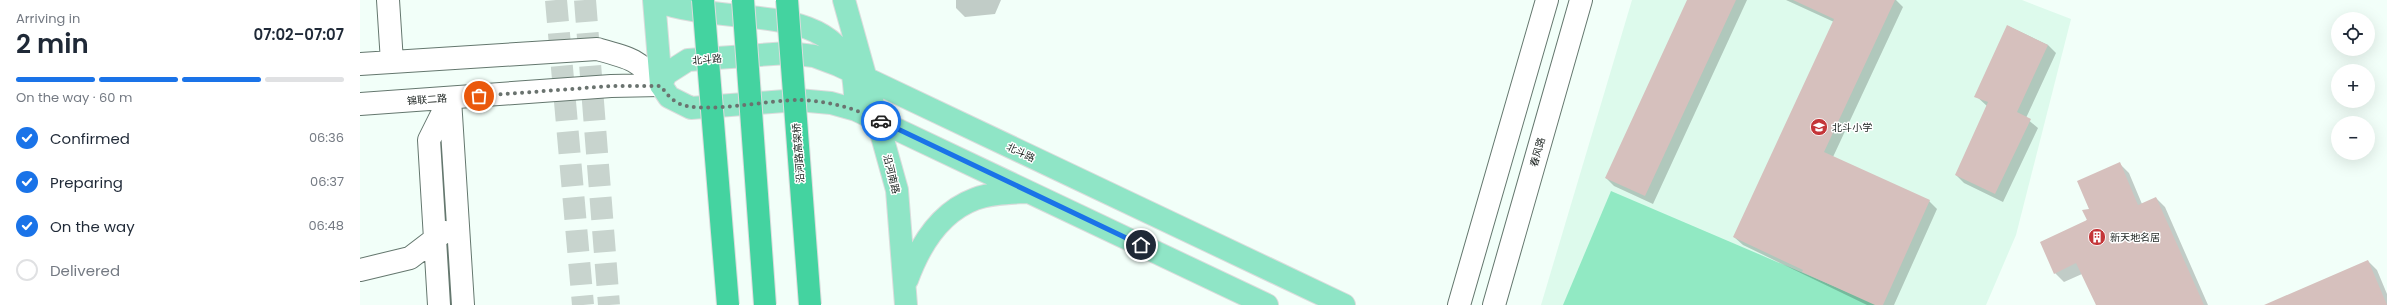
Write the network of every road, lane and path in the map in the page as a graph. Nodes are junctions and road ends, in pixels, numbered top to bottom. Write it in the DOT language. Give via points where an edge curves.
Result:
graph roads {
  1 [pos="388,0"];
  2 [pos="654,0"];
  3 [pos="703,0"];
  4 [pos="743,0"];
  5 [pos="787,0"];
  6 [pos="844,0"];
  7 [pos="1546,0"];
  8 [pos="1581,0"];
  9 [pos="392,62"];
  10 [pos="360,64"];
  11 [pos="859,75"];
  12 [pos="661,86"];
  13 [pos="450,98"];
  14 [pos="360,104"];
  15 [pos="856,110"];
  16 [pos="876,119"];
  17 [pos="1029,192"];
  18 [pos="458,222"];
  19 [pos="435,239"];
  20 [pos="360,270"];
  21 [pos="905,295"];
  22 [pos="439,305"];
  23 [pos="463,305"];
  24 [pos="728,305"];
  25 [pos="765,305"];
  26 [pos="810,305"];
  27 [pos="1267,305"];
  28 [pos="1344,305"];
  29 [pos="1460,305"];
  30 [pos="1494,305"];
  1 -- 9 [label="street"];
  2 -- 11 [label="main road" via="688,9 782,6 807,11 830,24 845,46"];
  2 -- 12 [label="main road"];
  3 -- 24 [label="highway, bridge"];
  4 -- 25 [label="highway, bridge"];
  5 -- 26 [label="highway, 沿河路高架桥, bridge"];
  6 -- 11 [label="main road, 沿河南路"];
  7 -- 29 [label="street"];
  8 -- 30 [label="street, 春风路"];
  9 -- 10 [label="street"];
  9 -- 12 [label="street" via="597,48 630,58 645,68"];
  11 -- 12 [label="main road, 北斗路" via="814,56 788,53 688,60 666,74"];
  11 -- 15 [label="main road"];
  11 -- 16 [label="main road, 沿河南路"];
  11 -- 28 [label="main road, 北斗路"];
  12 -- 13 [label="street, 锦联二路" via="611,86"];
  12 -- 15 [label="main road" via="669,97 691,108 798,100 830,103"];
  13 -- 14 [label="street, 锦联二路"];
  13 -- 18 [label="street"];
  13 -- 19 [label="street" via="429,140"];
  15 -- 16 [label="main road"];
  16 -- 17 [label="main road"];
  16 -- 21 [label="main road, 沿河南路" via="897,190"];
  17 -- 21 [label="main road" via="998,193 974,199 953,212 932,231 917,254"];
  17 -- 27 [label="main road"];
  18 -- 19 [label="street"];
  18 -- 23 [label="street"];
  19 -- 20 [label="street" via="410,258"];
  19 -- 22 [label="street"];
}
